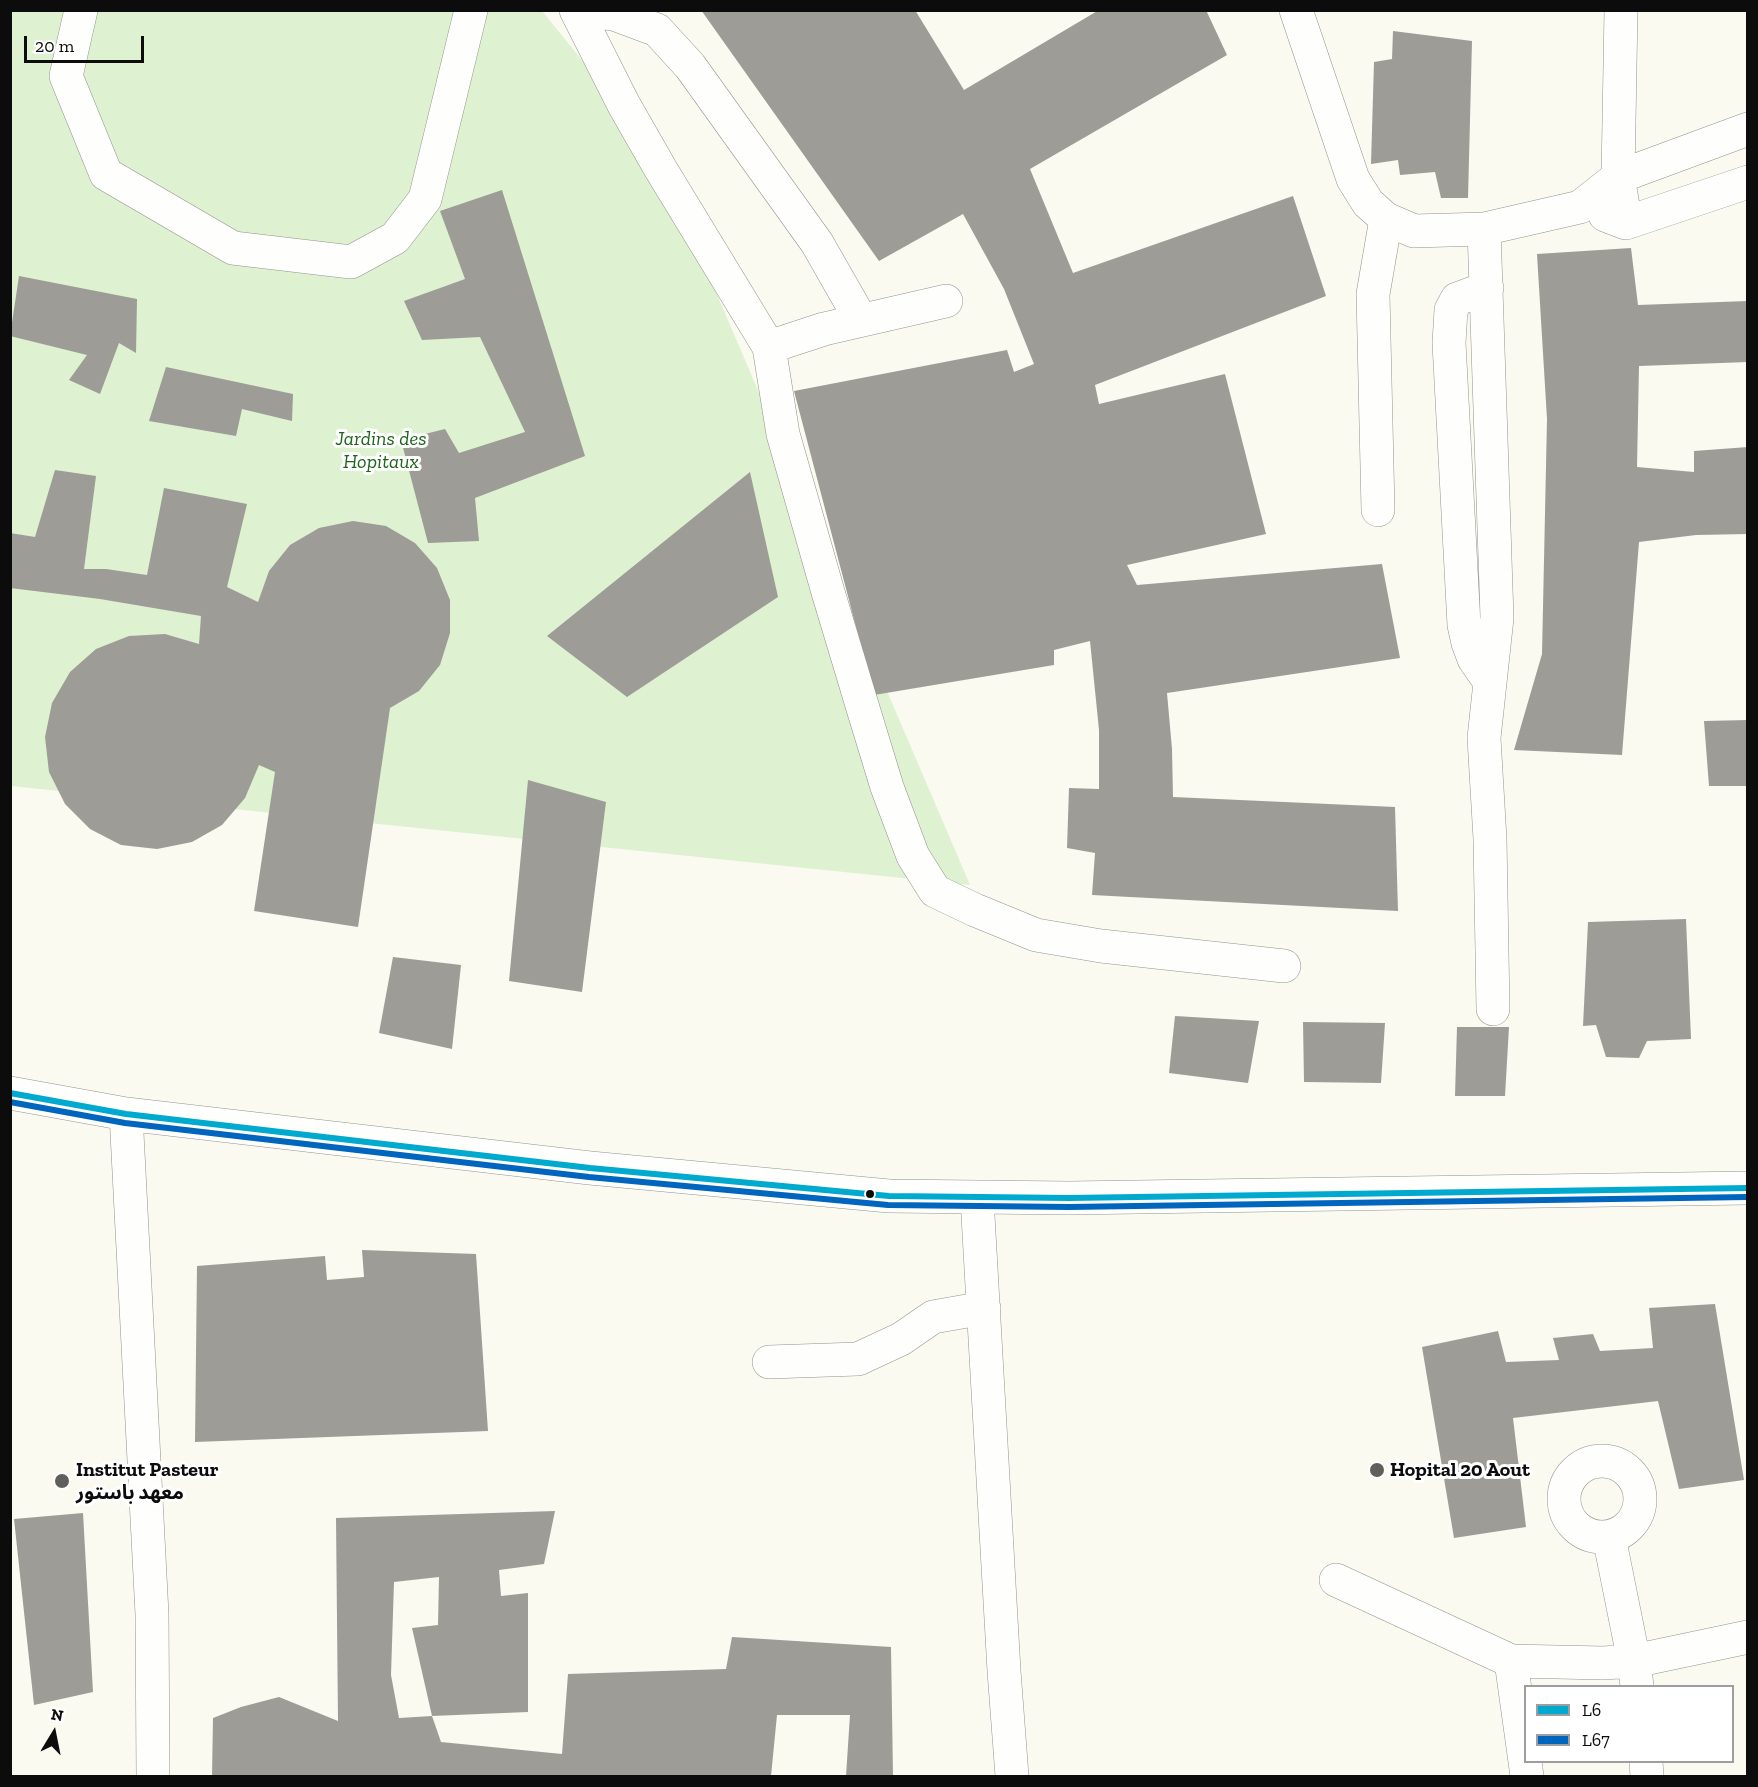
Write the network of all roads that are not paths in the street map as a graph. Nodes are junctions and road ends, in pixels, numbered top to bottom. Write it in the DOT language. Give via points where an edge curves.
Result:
graph roads {
  1 [pos="81,10"];
  2 [pos="471,10"];
  3 [pos="576,10"];
  4 [pos="581,10"];
  5 [pos="1296,10"];
  6 [pos="1621,10"];
  7 [pos="1748,129"];
  8 [pos="1618,177"];
  9 [pos="1748,183"];
  10 [pos="1580,207"];
  11 [pos="1386,219"];
  12 [pos="1626,223"];
  13 [pos="1484,229"];
  14 [pos="946,301"];
  15 [pos="861,320"];
  16 [pos="769,347"];
  17 [pos="1378,510"];
  18 [pos="1284,966"];
  19 [pos="1493,1008"];
  20 [pos="10,1093"];
  21 [pos="126,1114"];
  22 [pos="1748,1188"];
  23 [pos="977,1198"];
  24 [pos="984,1308"];
  25 [pos="769,1362"];
  26 [pos="1609,1537"];
  27 [pos="1336,1580"];
  28 [pos="1748,1637"];
  29 [pos="1511,1661"];
  30 [pos="1635,1674"];
  31 [pos="1524,1754"];
  32 [pos="153,1776"];
  33 [pos="1012,1776"];
  1 -- 2 [label="street" via="66,76 106,174 233,249 351,262 395,238 425,200"];
  3 -- 16 [label="street" via="660,168"];
  4 -- 15 [label="street" via="614,14 657,30 690,66 817,243"];
  5 -- 11 [label="street" via="1353,179 1368,203"];
  6 -- 8 [label="street"];
  7 -- 8 [label="street"];
  8 -- 10 [label="street"];
  8 -- 12 [label="street"];
  9 -- 12 [label="street"];
  10 -- 12 [label="street"];
  10 -- 13 [label="street"];
  11 -- 13 [label="street" via="1414,231"];
  11 -- 17 [label="street" via="1373,294"];
  13 -- 19 [label="street" via="1497,618 1484,738"];
  14 -- 15 [label="street"];
  15 -- 16 [label="street"];
  16 -- 18 [label="street" via="783,434 865,715 913,856 935,891 1036,935"];
  20 -- 21 [label="street"];
  21 -- 23 [label="street" via="613,1170 889,1196"];
  21 -- 32 [label="street" via="152,1614"];
  22 -- 23 [label="street"];
  23 -- 24 [label="street"];
  24 -- 25 [label="street" via="933,1317 901,1339 858,1359"];
  24 -- 33 [label="street"];
  26 -- 30 [label="street"];
  27 -- 29 [label="street"];
  28 -- 30 [label="street"];
  29 -- 30 [label="street" via="1603,1663"];
  29 -- 31 [label="street"];
}
